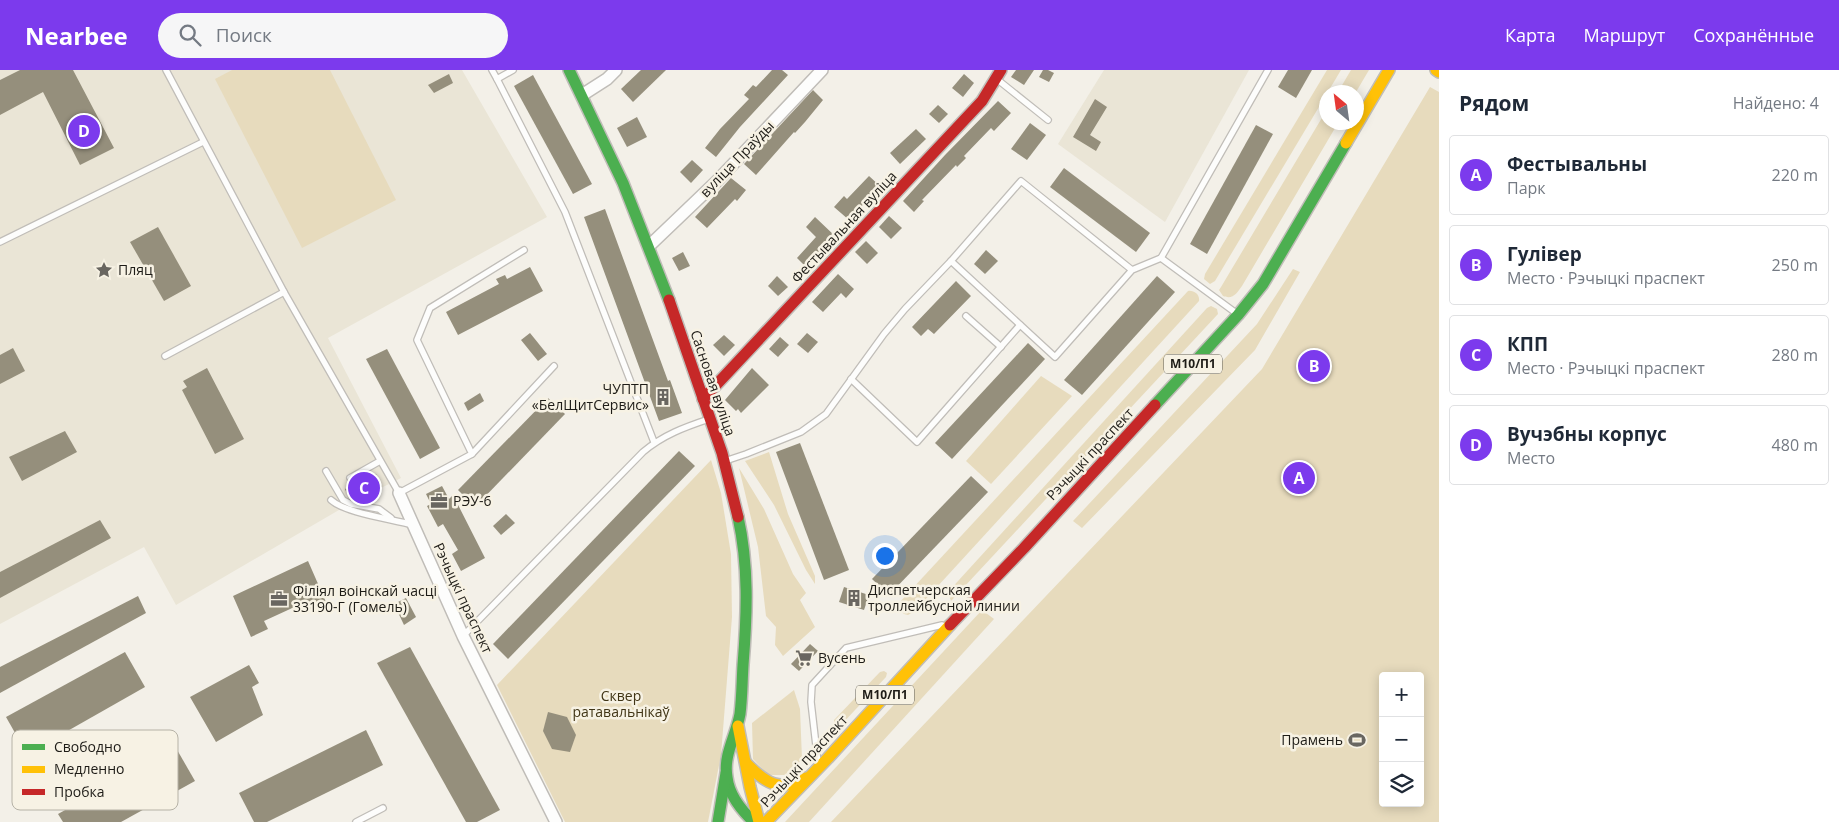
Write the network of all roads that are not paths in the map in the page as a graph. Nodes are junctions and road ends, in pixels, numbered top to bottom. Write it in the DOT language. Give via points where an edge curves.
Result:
graph roads {
  1 [pos="166,70"];
  2 [pos="492,70"];
  3 [pos="514,70"];
  4 [pos="568,70"];
  5 [pos="616,70"];
  6 [pos="822,70"];
  7 [pos="986,70"];
  8 [pos="1268,70"];
  9 [pos="1390,70"];
  10 [pos="1436,70"];
  11 [pos="1439,72"];
  12 [pos="998,74"];
  13 [pos="497,79"];
  14 [pos="582,95"];
  15 [pos="1048,120"];
  16 [pos="203,142"];
  17 [pos="0,242"];
  18 [pos="649,246"];
  19 [pos="524,250"];
  20 [pos="1161,258"];
  21 [pos="952,261"];
  22 [pos="1132,270"];
  23 [pos="284,292"];
  24 [pos="1238,315"];
  25 [pos="966,316"];
  26 [pos="1020,325"];
  27 [pos="1001,347"];
  28 [pos="165,356"];
  29 [pos="554,366"];
  30 [pos="851,379"];
  31 [pos="703,399"];
  32 [pos="710,419"];
  33 [pos="654,442"];
  34 [pos="472,454"];
  35 [pos="380,461"];
  36 [pos="724,461"];
  37 [pos="326,472"];
  38 [pos="350,478"];
  39 [pos="399,493"];
  40 [pos="331,500"];
  41 [pos="391,518"];
  42 [pos="413,525"];
  43 [pos="952,623"];
  44 [pos="463,636"];
  45 [pos="738,726"];
  46 [pos="746,763"];
  47 [pos="815,772"];
  48 [pos="726,773"];
  49 [pos="383,808"];
  50 [pos="356,822"];
  51 [pos="556,822"];
  52 [pos="718,822"];
  53 [pos="754,822"];
  54 [pos="759,822"];
  55 [pos="766,822"];
  1 -- 16 [label="lane"];
  2 -- 13 [label="lane"];
  3 -- 13 [label="lane"];
  4 -- 14 [label="main road, Сасновая вуліца"];
  5 -- 14 [label="street"];
  6 -- 18 [label="street, вуліца Праўды" via="717,181"];
  7 -- 12 [label="street"];
  8 -- 20 [label="lane"];
  9 -- 24 [label="main road, Рэчыцкі праспект / М10/П1" via="1263,284"];
  10 -- 11 [label="main road"];
  12 -- 15 [label="lane"];
  12 -- 31 [label="main road, Фестывальная вуліца" via="982,101"];
  13 -- 33 [label="lane" via="565,212"];
  14 -- 18 [label="main road, Сасновая вуліца"];
  16 -- 17 [label="lane"];
  16 -- 23 [label="lane"];
  18 -- 31 [label="main road, Сасновая вуліца"];
  19 -- 34 [label="lane" via="430,308 418,340"];
  20 -- 22 [label="lane"];
  20 -- 24 [label="lane"];
  21 -- 22 [label="lane" via="1021,181"];
  21 -- 26 [label="lane"];
  21 -- 30 [label="lane" via="905,309"];
  22 -- 26 [label="lane" via="1055,357"];
  23 -- 28 [label="lane"];
  23 -- 35 [label="lane"];
  24 -- 43 [label="main road, Рэчыцкі праспект / М10/П1"];
  25 -- 27 [label="lane"];
  26 -- 27 [label="lane"];
  27 -- 30 [label="lane" via="918,442"];
  29 -- 34 [label="lane"];
  30 -- 36 [label="lane" via="826,414 801,432"];
  31 -- 32 [label="main road, Сасновая вуліца"];
  32 -- 33 [label="lane"];
  32 -- 36 [label="main road, Сасновая вуліца"];
  33 -- 44 [label="lane"];
  34 -- 39 [label="lane"];
  35 -- 38 [label="lane"];
  35 -- 39 [label="lane"];
  36 -- 45 [label="main road, Сасновая вуліца" via="744,544 747,588"];
  37 -- 41 [label="lane" via="343,500 379,509"];
  39 -- 42 [label="street, Рэчыцкі праспект"];
  40 -- 41 [label="lane" via="349,509"];
  41 -- 42 [label="lane"];
  42 -- 44 [label="street, Рэчыцкі праспект"];
  43 -- 47 [label="main road, Рэчыцкі праспект / М10/П1"];
  43 -- 47 [label="lane" via="846,648 815,680 811,702"];
  44 -- 51 [label="street, Рэчыцкі праспект"];
  45 -- 46 [label="main road, Сасновая вуліца"];
  45 -- 48 [label="main road, Сасновая вуліца" via="732,738"];
  46 -- 47 [label="main road" via="756,774 778,785 791,785"];
  46 -- 54 [label="main road, Сасновая вуліца"];
  47 -- 55 [label="main road, Рэчыцкі праспект / М10/П1"];
  48 -- 52 [label="main road"];
  48 -- 53 [label="main road, Сасновая вуліца" via="735,800"];
  49 -- 50 [label="lane"];
}
